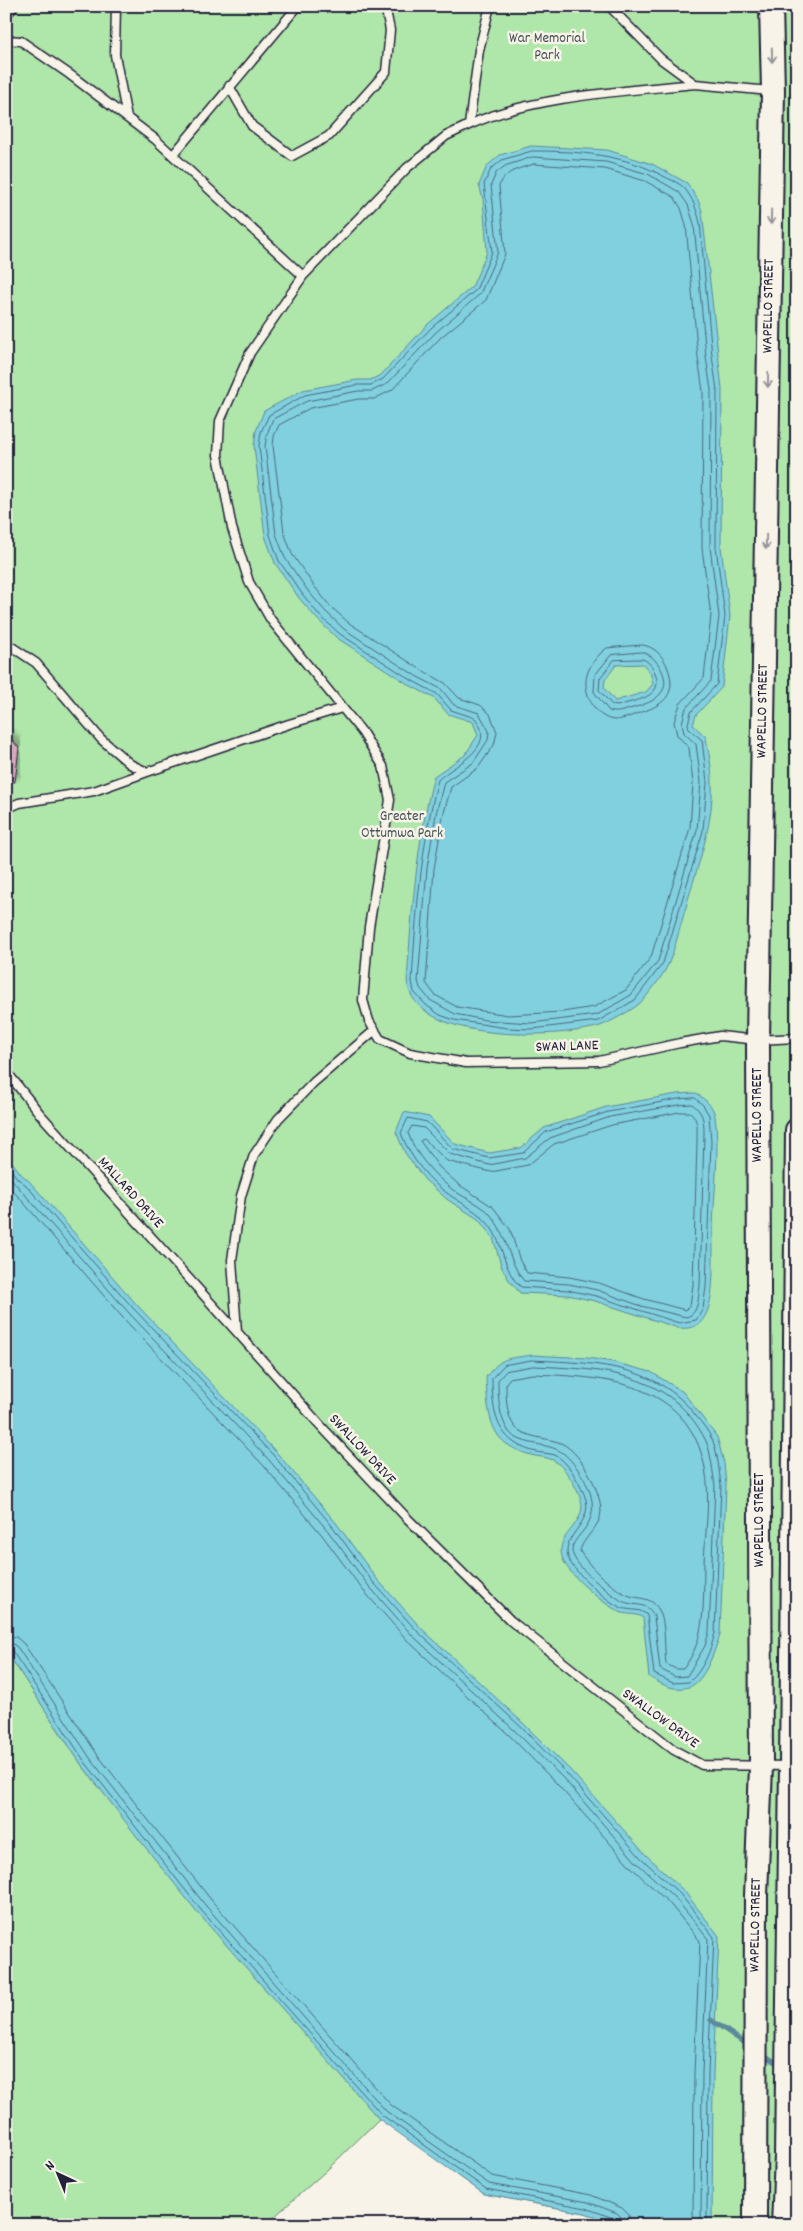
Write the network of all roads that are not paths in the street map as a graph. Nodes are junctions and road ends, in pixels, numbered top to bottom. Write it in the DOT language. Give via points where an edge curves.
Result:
graph roads {
  1 [pos="14,6"];
  2 [pos="116,6"];
  3 [pos="298,6"];
  4 [pos="385,6"];
  5 [pos="490,6"];
  6 [pos="609,6"];
  7 [pos="771,6"];
  8 [pos="6,16"];
  9 [pos="6,40"];
  10 [pos="695,84"];
  11 [pos="229,86"];
  12 [pos="773,91"];
  13 [pos="127,118"];
  14 [pos="469,125"];
  15 [pos="173,155"];
  16 [pos="303,276"];
  17 [pos="6,643"];
  18 [pos="342,708"];
  19 [pos="147,772"];
  20 [pos="6,809"];
  21 [pos="375,1030"];
  22 [pos="797,1038"];
  23 [pos="758,1040"];
  24 [pos="6,1070"];
  25 [pos="797,1130"];
  26 [pos="237,1332"];
  27 [pos="761,1766"];
  28 [pos="794,1766"];
  29 [pos="755,2225"];
  30 [pos="783,2225"];
  1 -- 8 [label="lane"];
  2 -- 13 [label="lane" via="115,56"];
  3 -- 11 [label="lane"];
  4 -- 11 [label="lane" via="390,30 386,72 329,136 292,156 252,126"];
  5 -- 14 [label="lane" via="479,50"];
  6 -- 10 [label="lane" via="662,58"];
  7 -- 12 [label="main road, WAPELLO STREET, one-way"];
  9 -- 13 [label="lane" via="21,41"];
  10 -- 12 [label="lane"];
  10 -- 14 [label="lane" via="560,100"];
  11 -- 15 [label="lane"];
  12 -- 23 [label="main road, WAPELLO STREET, one-way"];
  13 -- 15 [label="lane"];
  14 -- 16 [label="lane" via="446,136 407,168"];
  15 -- 16 [label="lane"];
  16 -- 18 [label="lane" via="250,353 220,421 218,455 232,528 249,582 271,620"];
  17 -- 19 [label="lane" via="36,663 101,739 130,764"];
  18 -- 19 [label="lane"];
  18 -- 21 [label="lane" via="383,766 390,800 369,927 363,1000"];
  19 -- 20 [label="lane" via="94,791 19,803"];
  21 -- 23 [label="lane, SWAN LANE" via="380,1039 410,1053 466,1063 599,1061 720,1036"];
  21 -- 26 [label="lane" via="302,1094 278,1119 254,1155 240,1196 232,1260"];
  22 -- 23 [label="lane, SWAN LANE"];
  23 -- 27 [label="main road, WAPELLO STREET"];
  24 -- 26 [label="lane, MALLARD DRIVE" via="40,1114"];
  25 -- 28 [label="main road"];
  26 -- 27 [label="lane, SWALLOW DRIVE" via="405,1516 511,1621 674,1750 702,1765"];
  27 -- 28 [label="lane, SWALLOW DRIVE"];
  27 -- 29 [label="main road, WAPELLO STREET" via="756,1896"];
  28 -- 30 [label="main road"];
}
